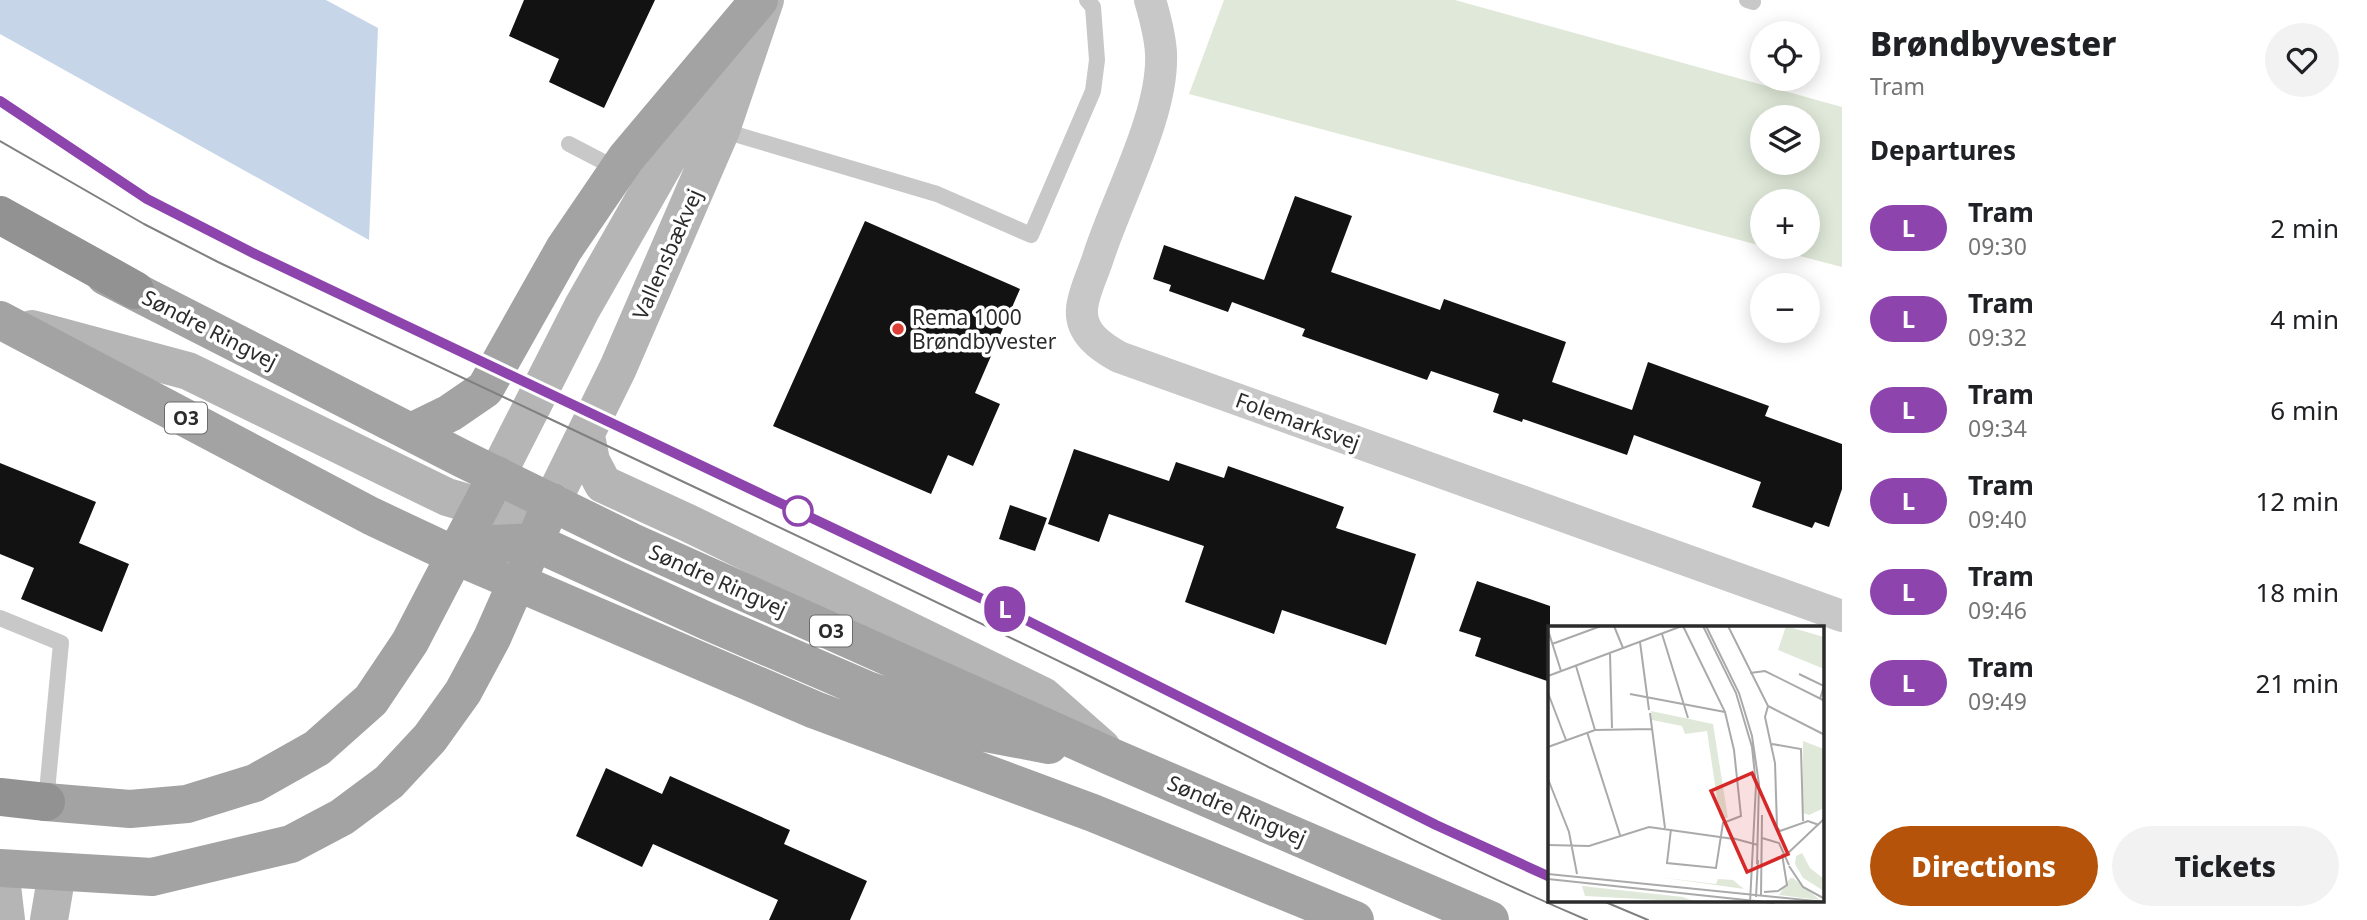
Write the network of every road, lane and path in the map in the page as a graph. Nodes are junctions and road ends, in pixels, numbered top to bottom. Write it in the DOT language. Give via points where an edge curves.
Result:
graph roads {
  1 [pos="762,0"];
  2 [pos="1087,0"];
  3 [pos="1150,0"];
  4 [pos="721,130"];
  5 [pos="569,144"];
  6 [pos="635,178"];
  7 [pos="689,206"];
  8 [pos="0,215"];
  9 [pos="0,227"];
  10 [pos="135,290"];
  11 [pos="0,320"];
  12 [pos="411,432"];
  13 [pos="586,436"];
  14 [pos="489,491"];
  15 [pos="552,502"];
  16 [pos="534,542"];
  17 [pos="456,556"];
  18 [pos="517,580"];
  19 [pos="1842,616"];
  20 [pos="0,618"];
  21 [pos="1112,757"];
  22 [pos="0,797"];
  23 [pos="46,802"];
  24 [pos="0,869"];
  25 [pos="57,873"];
  26 [pos="6,920"];
  27 [pos="49,920"];
  28 [pos="1355,920"];
  29 [pos="1490,920"];
  1 -- 4 [label="street, Vallensbækvej"];
  1 -- 6 [label="main road"];
  2 -- 4 [label="lane" via="1093,7 1096,47 1093,91 1031,235 937,194"];
  3 -- 19 [label="street, Folemarksvej" via="1161,53 1158,90 1082,310 1087,331 1100,347"];
  4 -- 7 [label="street, Vallensbækvej"];
  5 -- 6 [label="lane"];
  6 -- 7 [label="lane"];
  6 -- 12 [label="main road" via="564,249 485,389"];
  6 -- 14 [label="street, Vallensbækvej" via="582,308"];
  7 -- 13 [label="street, Vallensbækvej"];
  8 -- 10 [label="highway"];
  9 -- 10 [label="main road, Søndre Ringvej / O3"];
  10 -- 12 [label="main road, Søndre Ringvej / O3"];
  11 -- 14 [label="street" via="188,371 447,496"];
  11 -- 17 [label="main road, O3" via="371,516"];
  12 -- 14 [label="main road, Søndre Ringvej / O3"];
  13 -- 15 [label="street, Vallensbækvej"];
  13 -- 21 [label="street" via="591,461 603,484 1043,696"];
  14 -- 15 [label="main road, Søndre Ringvej / O3"];
  14 -- 17 [label="main road"];
  15 -- 16 [label="main road"];
  15 -- 21 [label="main road, Søndre Ringvej / O3"];
  16 -- 17 [label="main road" via="493,544"];
  16 -- 18 [label="main road"];
  16 -- 21 [label="main road" via="865,689 986,733"];
  17 -- 18 [label="main road, O3"];
  17 -- 23 [label="main road" via="410,642 371,700 317,748 256,783 187,804 130,809"];
  18 -- 25 [label="main road" via="478,668 430,738 389,782 342,817 291,844 152,877"];
  18 -- 28 [label="main road, O3" via="815,710 1093,813"];
  20 -- 23 [label="lane" via="61,643"];
  21 -- 29 [label="main road, Søndre Ringvej / O3"];
  22 -- 23 [label="highway"];
  24 -- 25 [label="main road"];
  24 -- 26 [label="street"];
  25 -- 27 [label="street"];
}
